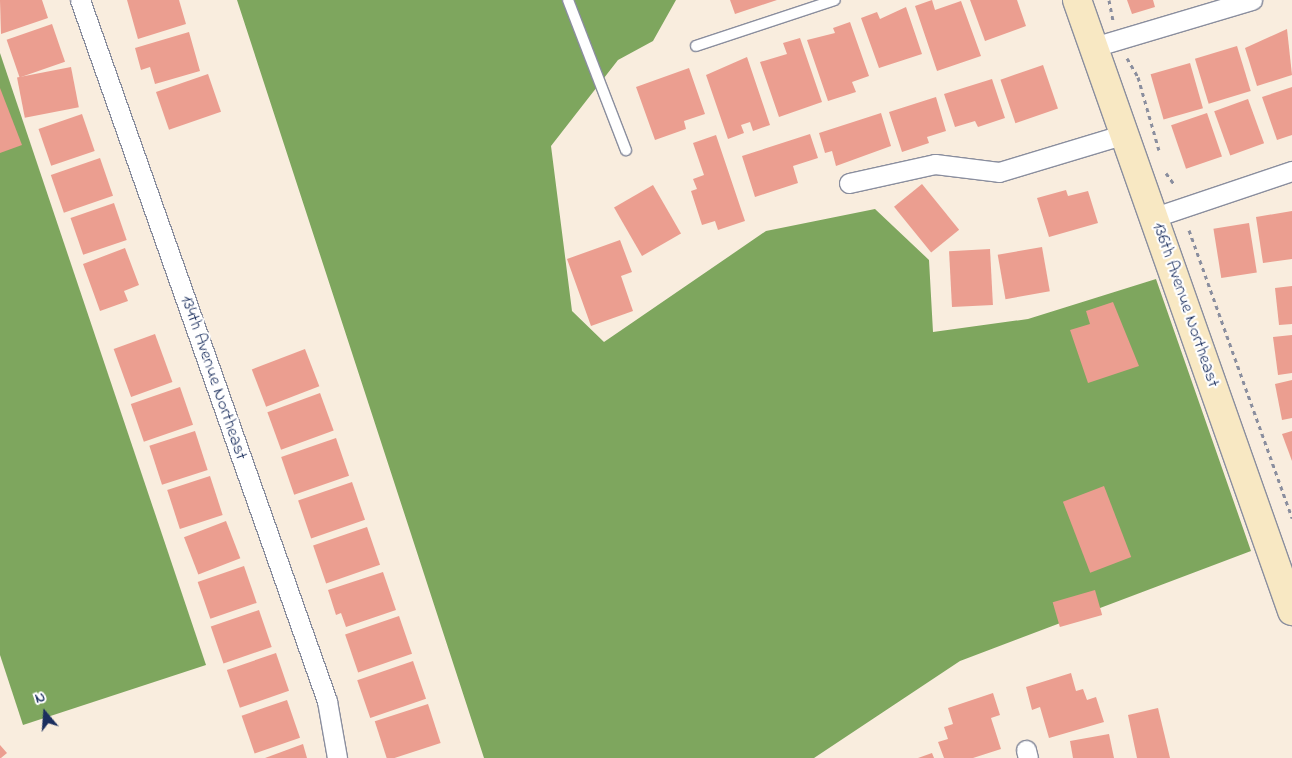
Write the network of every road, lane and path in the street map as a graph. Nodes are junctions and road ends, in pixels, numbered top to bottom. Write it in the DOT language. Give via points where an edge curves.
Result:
graph roads {
  1 [pos="80,0"];
  2 [pos="568,0"];
  3 [pos="836,0"];
  4 [pos="1077,0"];
  5 [pos="1109,0"];
  6 [pos="1252,0"];
  7 [pos="1113,22"];
  8 [pos="696,46"];
  9 [pos="1094,47"];
  10 [pos="1132,70"];
  11 [pos="1125,134"];
  12 [pos="626,150"];
  13 [pos="1160,158"];
  14 [pos="1163,165"];
  15 [pos="1292,172"];
  16 [pos="849,183"];
  17 [pos="1174,184"];
  18 [pos="1155,217"];
  19 [pos="1189,230"];
  20 [pos="1292,518"];
  21 [pos="1292,611"];
  22 [pos="337,758"];
  1 -- 22 [label="street, 134th Avenue Northeast" via="327,701"];
  2 -- 12 [label="lane"];
  3 -- 8 [label="lane"];
  4 -- 9 [label="street, 136th Avenue Northeast"];
  5 -- 7 [label="path"];
  6 -- 9 [label="street"];
  9 -- 11 [label="street, 136th Avenue Northeast"];
  10 -- 13 [label="path" via="1138,77"];
  11 -- 16 [label="street" via="999,172 935,164"];
  11 -- 18 [label="street, 136th Avenue Northeast"];
  14 -- 17 [label="path"];
  15 -- 18 [label="street"];
  18 -- 21 [label="street, 136th Avenue Northeast"];
  19 -- 20 [label="path"];
}
